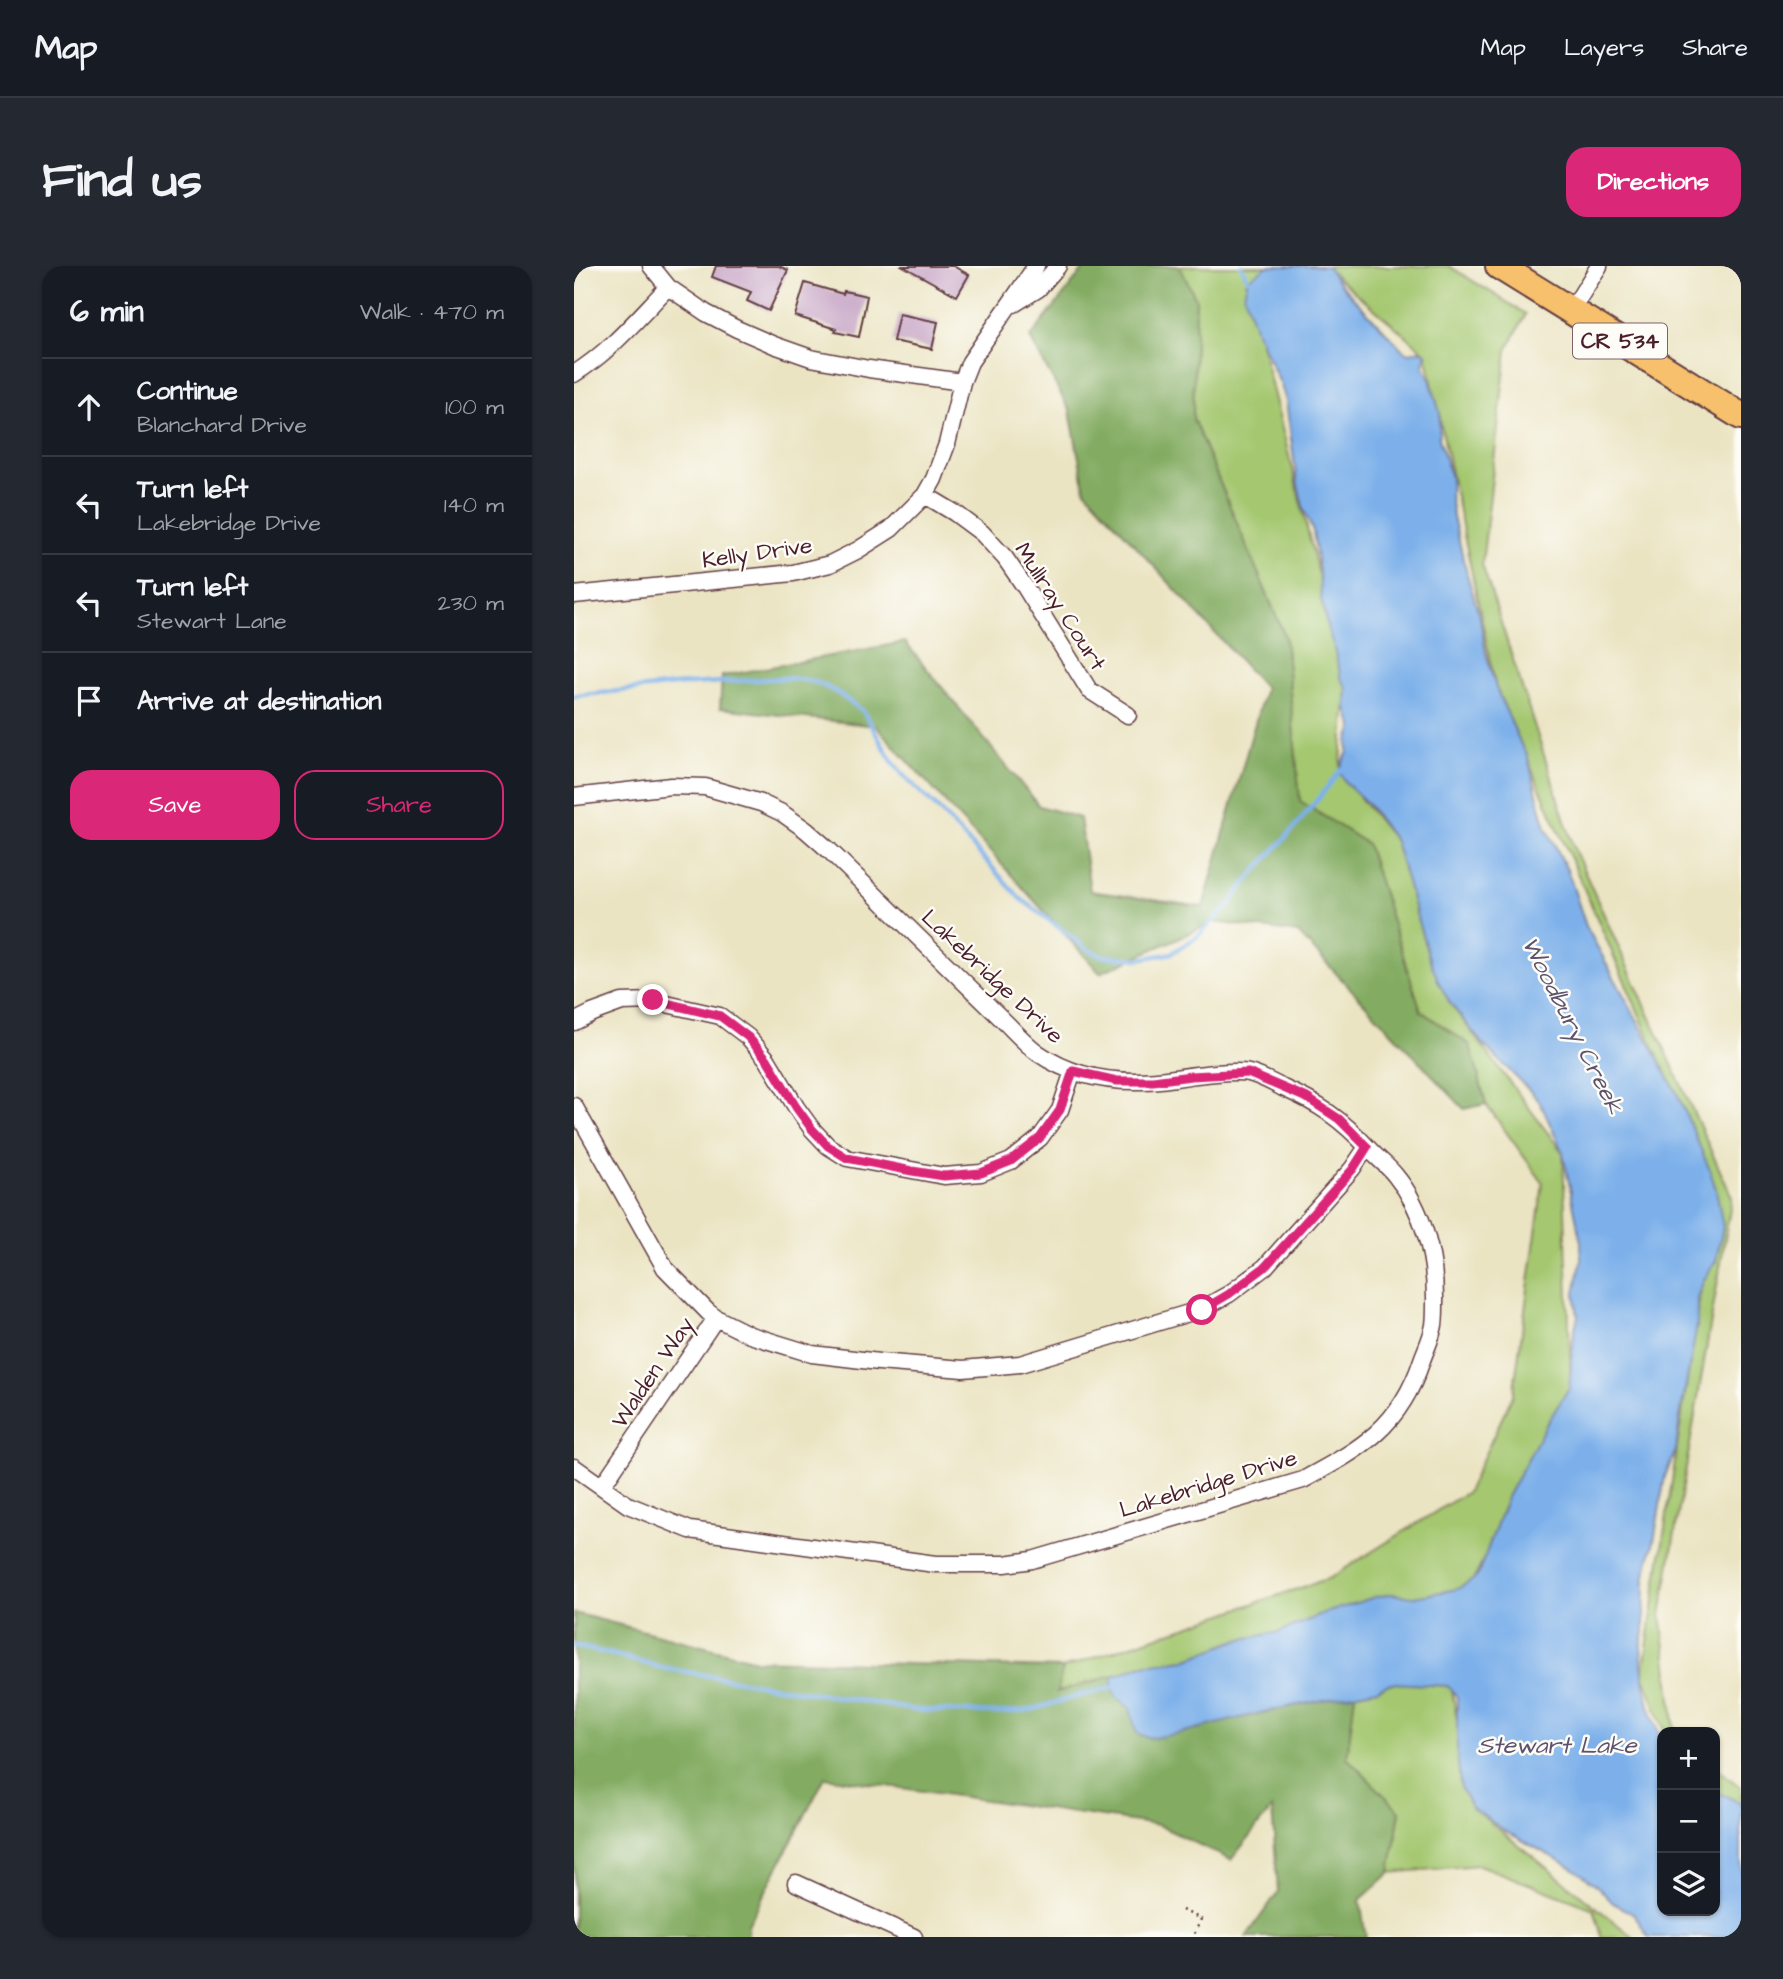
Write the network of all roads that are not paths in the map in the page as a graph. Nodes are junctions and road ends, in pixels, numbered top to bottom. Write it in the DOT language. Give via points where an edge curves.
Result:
graph roads {
  1 [pos="652,266"];
  2 [pos="1035,266"];
  3 [pos="1058,266"];
  4 [pos="1499,266"];
  5 [pos="1599,266"];
  6 [pos="668,287"];
  7 [pos="1009,307"];
  8 [pos="1570,310"];
  9 [pos="574,374"];
  10 [pos="962,382"];
  11 [pos="1741,416"];
  12 [pos="925,495"];
  13 [pos="574,595"];
  14 [pos="1128,715"];
  15 [pos="574,797"];
  16 [pos="574,1022"];
  17 [pos="1073,1071"];
  18 [pos="574,1107"];
  19 [pos="1367,1147"];
  20 [pos="716,1318"];
  21 [pos="574,1467"];
  22 [pos="602,1486"];
  23 [pos="796,1883"];
  24 [pos="914,1937"];
  1 -- 6 [label="street"];
  2 -- 7 [label="street, Kelly Drive"];
  3 -- 7 [label="street, Kelly Drive" via="1038,289"];
  4 -- 8 [label="main road, CR 534"];
  5 -- 8 [label="street"];
  6 -- 9 [label="street" via="610,348"];
  6 -- 10 [label="street" via="737,329 811,358"];
  7 -- 10 [label="street, Kelly Drive" via="970,362"];
  8 -- 11 [label="main road, CR 534"];
  10 -- 12 [label="street, Kelly Drive" via="947,444"];
  12 -- 13 [label="street, Kelly Drive" via="891,529 830,564 793,573"];
  12 -- 14 [label="street, Mullray Court" via="982,533 1026,587 1089,690"];
  15 -- 17 [label="street, Lakebridge Drive" via="671,786 705,787 782,813 830,851 1037,1052"];
  16 -- 17 [label="street" via="622,1002 653,1000 720,1016 767,1059 796,1107 828,1146 847,1158 944,1176 981,1173 1021,1154 1040,1138 1060,1110"];
  17 -- 19 [label="street, Lakebridge Drive" via="1117,1081 1248,1073 1307,1098 1339,1119"];
  18 -- 20 [label="street" via="664,1268"];
  19 -- 20 [label="street" via="1353,1169 1265,1267 1229,1294 1202,1310 1020,1364 963,1369 812,1354 750,1335"];
  19 -- 22 [label="street, Lakebridge Drive" via="1396,1176 1415,1208 1429,1246 1435,1284 1434,1325 1420,1368 1392,1419 1363,1445 1303,1480 1032,1560 967,1565 690,1530 628,1505"];
  20 -- 22 [label="street, Walden Way"];
  21 -- 22 [label="street, Lakebridge Drive"];
  23 -- 24 [label="street"];
}
